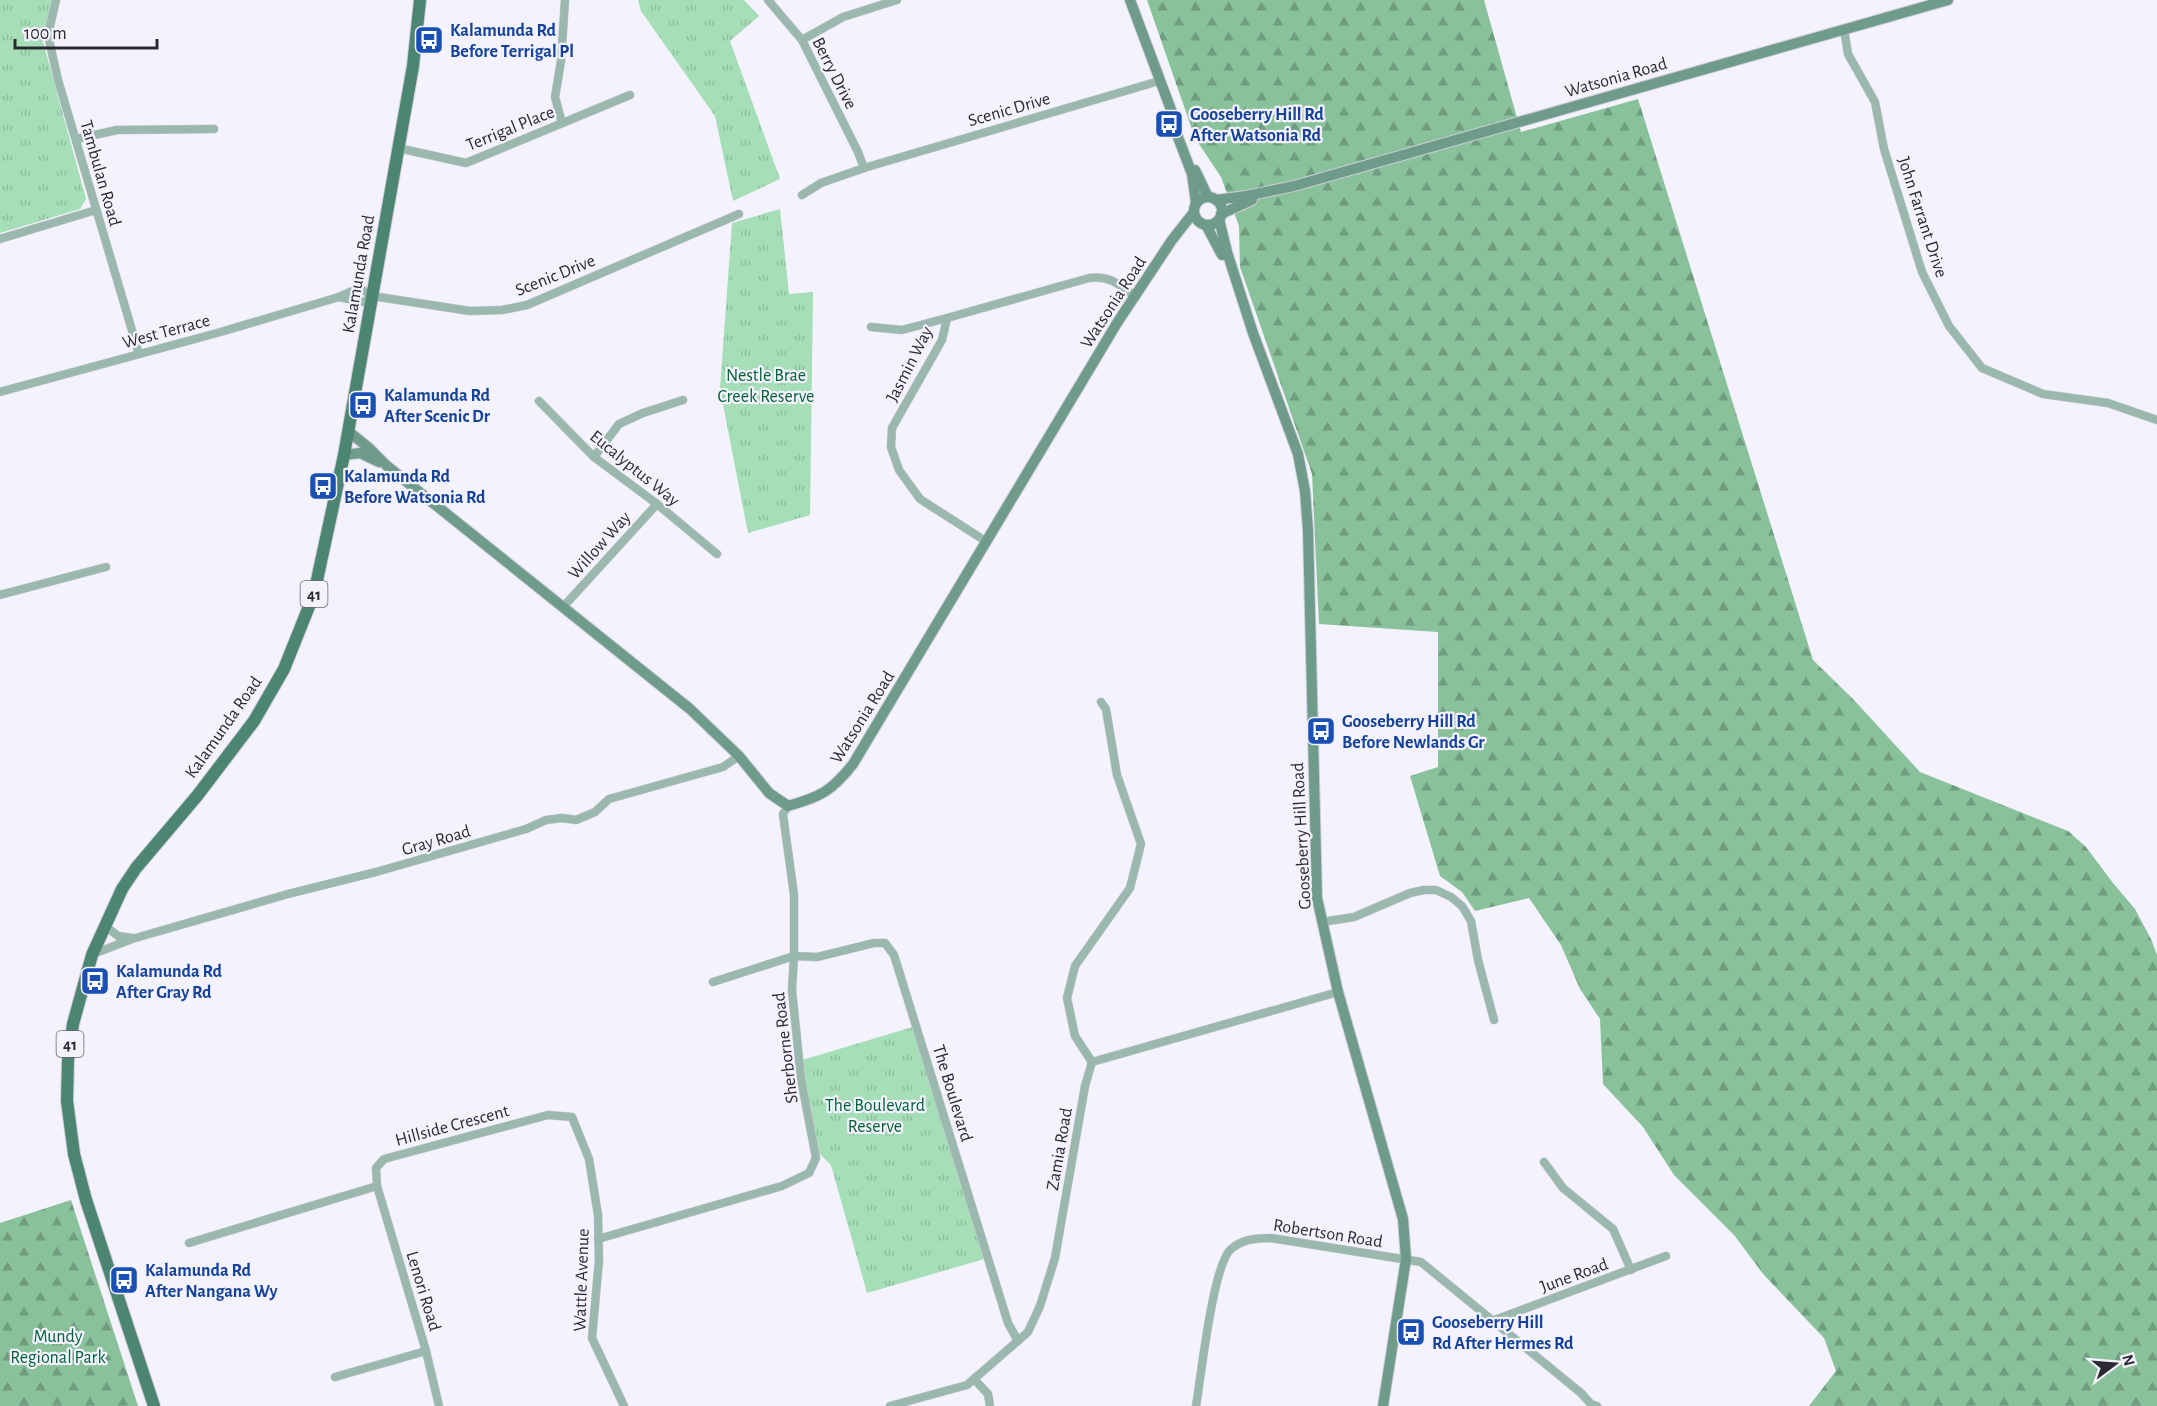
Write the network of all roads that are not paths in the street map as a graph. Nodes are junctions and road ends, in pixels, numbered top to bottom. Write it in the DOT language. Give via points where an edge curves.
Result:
graph roads {
  1 [pos="56,0"];
  2 [pos="420,0"];
  3 [pos="565,0"];
  4 [pos="768,0"];
  5 [pos="897,0"];
  6 [pos="1130,0"];
  7 [pos="1948,0"];
  8 [pos="1844,29"];
  9 [pos="802,40"];
  10 [pos="1160,81"];
  11 [pos="630,94"];
  12 [pos="1173,115"];
  13 [pos="562,123"];
  14 [pos="214,129"];
  15 [pos="76,139"];
  16 [pos="399,148"];
  17 [pos="864,168"];
  18 [pos="1294,186"];
  19 [pos="802,195"];
  20 [pos="1212,198"];
  21 [pos="1195,207"];
  22 [pos="96,210"];
  23 [pos="739,214"];
  24 [pos="1220,217"];
  25 [pos="1205,224"];
  26 [pos="1179,233"];
  27 [pos="0,239"];
  28 [pos="372,296"];
  29 [pos="1136,297"];
  30 [pos="947,318"];
  31 [pos="871,327"];
  32 [pos="1253,333"];
  33 [pos="139,354"];
  34 [pos="0,392"];
  35 [pos="684,400"];
  36 [pos="538,401"];
  37 [pos="2157,420"];
  38 [pos="348,431"];
  39 [pos="344,455"];
  40 [pos="594,457"];
  41 [pos="387,466"];
  42 [pos="657,504"];
  43 [pos="987,542"];
  44 [pos="717,554"];
  45 [pos="106,567"];
  46 [pos="0,595"];
  47 [pos="564,606"];
  48 [pos="1101,702"];
  49 [pos="739,756"];
  50 [pos="788,806"];
  51 [pos="1322,922"];
  52 [pos="104,925"];
  53 [pos="132,939"];
  54 [pos="92,955"];
  55 [pos="794,956"];
  56 [pos="713,982"];
  57 [pos="1338,992"];
  58 [pos="1494,1020"];
  59 [pos="1092,1062"];
  60 [pos="572,1117"];
  61 [pos="1544,1162"];
  62 [pos="377,1186"];
  63 [pos="598,1239"];
  64 [pos="189,1243"];
  65 [pos="1666,1256"];
  66 [pos="1406,1259"];
  67 [pos="1631,1270"];
  68 [pos="1492,1321"];
  69 [pos="1018,1341"];
  70 [pos="426,1351"];
  71 [pos="335,1377"];
  72 [pos="974,1379"];
  73 [pos="1593,1405"];
  74 [pos="154,1406"];
  75 [pos="440,1406"];
  76 [pos="624,1406"];
  77 [pos="890,1406"];
  78 [pos="990,1406"];
  79 [pos="1196,1406"];
  80 [pos="1383,1406"];
  1 -- 15 [label="street, Tambulan Road" via="48,35"];
  2 -- 16 [label="main road, Kalamunda Road / 41"];
  3 -- 13 [label="street" via="555,97"];
  4 -- 9 [label="street, Berry Drive"];
  5 -- 9 [label="street" via="843,17"];
  6 -- 10 [label="street"];
  7 -- 8 [label="street, Watsonia Road"];
  8 -- 18 [label="street, Watsonia Road"];
  8 -- 37 [label="street, John Farrant Drive" via="1848,54 1875,102 1884,149 1922,272 1949,326 1982,368 2043,394 2108,403"];
  9 -- 17 [label="street, Berry Drive"];
  10 -- 12 [label="street"];
  10 -- 17 [label="street, Scenic Drive"];
  11 -- 13 [label="street, Terrigal Place"];
  12 -- 20 [label="street" via="1190,147 1193,166"];
  12 -- 21 [label="street" via="1192,174"];
  13 -- 16 [label="street, Terrigal Place" via="466,163"];
  14 -- 15 [label="street" via="117,130"];
  15 -- 22 [label="street, Tambulan Road"];
  16 -- 28 [label="main road, Kalamunda Road / 41"];
  17 -- 19 [label="street, Scenic Drive" via="821,183"];
  18 -- 20 [label="street, Watsonia Road"];
  18 -- 24 [label="street, Watsonia Road" via="1241,204"];
  20 -- 21 [label="street" via="1201,198"];
  20 -- 24 [label="street" via="1221,207"];
  21 -- 25 [label="street" via="1196,217"];
  21 -- 26 [label="street, Watsonia Road"];
  22 -- 27 [label="street"];
  22 -- 33 [label="street, Tambulan Road"];
  23 -- 28 [label="street, Scenic Drive" via="521,306 458,311"];
  24 -- 25 [label="street" via="1213,224"];
  24 -- 32 [label="street, Gooseberry Hill Road"];
  25 -- 26 [label="street"];
  25 -- 32 [label="street, Gooseberry Hill Road"];
  26 -- 29 [label="street, Watsonia Road"];
  28 -- 33 [label="street, West Terrace" via="363,302 339,297"];
  28 -- 38 [label="main road, Kalamunda Road / 41"];
  29 -- 30 [label="street, Jasmin Way" via="1102,276"];
  29 -- 43 [label="street, Watsonia Road"];
  30 -- 31 [label="street" via="902,330"];
  30 -- 43 [label="street, Jasmin Way" via="942,340 892,428 891,447 899,470 920,499"];
  32 -- 51 [label="street, Gooseberry Hill Road" via="1298,454 1306,504 1316,878"];
  33 -- 34 [label="street, West Terrace"];
  35 -- 40 [label="street" via="619,424"];
  36 -- 40 [label="street, Eucalyptus Way"];
  38 -- 39 [label="main road, Kalamunda Road / 41"];
  38 -- 41 [label="street"];
  39 -- 41 [label="street" via="360,453"];
  39 -- 52 [label="main road, Kalamunda Road / 41" via="314,594 284,669 254,721 136,868"];
  40 -- 42 [label="street, Eucalyptus Way"];
  41 -- 47 [label="street"];
  42 -- 44 [label="street, Eucalyptus Way"];
  42 -- 47 [label="street, Willow Way"];
  43 -- 50 [label="street, Watsonia Road" via="854,764 839,782 816,798"];
  45 -- 46 [label="street"];
  47 -- 49 [label="street" via="690,709"];
  48 -- 59 [label="street" via="1106,708 1117,775 1141,844 1130,888 1075,966 1067,998 1075,1035"];
  49 -- 50 [label="street" via="769,793"];
  49 -- 53 [label="street, Gray Road" via="723,767 609,799 595,812 576,820 546,820 408,863"];
  50 -- 55 [label="street, Sherborne Road" via="783,821 794,894"];
  51 -- 57 [label="street, Gooseberry Hill Road"];
  51 -- 58 [label="street" via="1354,917 1424,890 1436,890 1451,897 1471,921"];
  52 -- 53 [label="street" via="118,936"];
  52 -- 54 [label="main road, Kalamunda Road / 41"];
  53 -- 54 [label="street, Gray Road"];
  54 -- 74 [label="main road, Kalamunda Road / 41" via="68,1059 70,1135 84,1192"];
  55 -- 56 [label="street"];
  55 -- 63 [label="street, Sherborne Road" via="792,990 801,1079 816,1158 809,1173 782,1186"];
  55 -- 69 [label="street, The Boulevard" via="817,957 874,943 885,943 894,955 1008,1323"];
  57 -- 59 [label="street"];
  57 -- 66 [label="street, Gooseberry Hill Road" via="1403,1220"];
  59 -- 69 [label="street, Zamia Road" via="1055,1258 1036,1315 1028,1332"];
  60 -- 62 [label="street, Hillside Crescent" via="548,1114 384,1159 376,1168"];
  60 -- 63 [label="street, Wattle Avenue" via="589,1159"];
  61 -- 67 [label="street" via="1563,1188 1613,1228"];
  62 -- 64 [label="street"];
  62 -- 70 [label="street, Lenori Road"];
  63 -- 76 [label="street, Wattle Avenue" via="592,1338"];
  65 -- 67 [label="street, June Road"];
  66 -- 68 [label="street, Robertson Road" via="1428,1266"];
  66 -- 79 [label="street, Robertson Road" via="1270,1238 1247,1239 1229,1250 1215,1287"];
  66 -- 80 [label="street, Gooseberry Hill Road"];
  67 -- 68 [label="street, June Road"];
  68 -- 73 [label="street, Robertson Road"];
  69 -- 72 [label="street, Zamia Road"];
  70 -- 71 [label="street"];
  70 -- 75 [label="street, Lenori Road"];
  72 -- 77 [label="street, Zamia Road" via="967,1385"];
  72 -- 78 [label="street" via="988,1394"];
}
